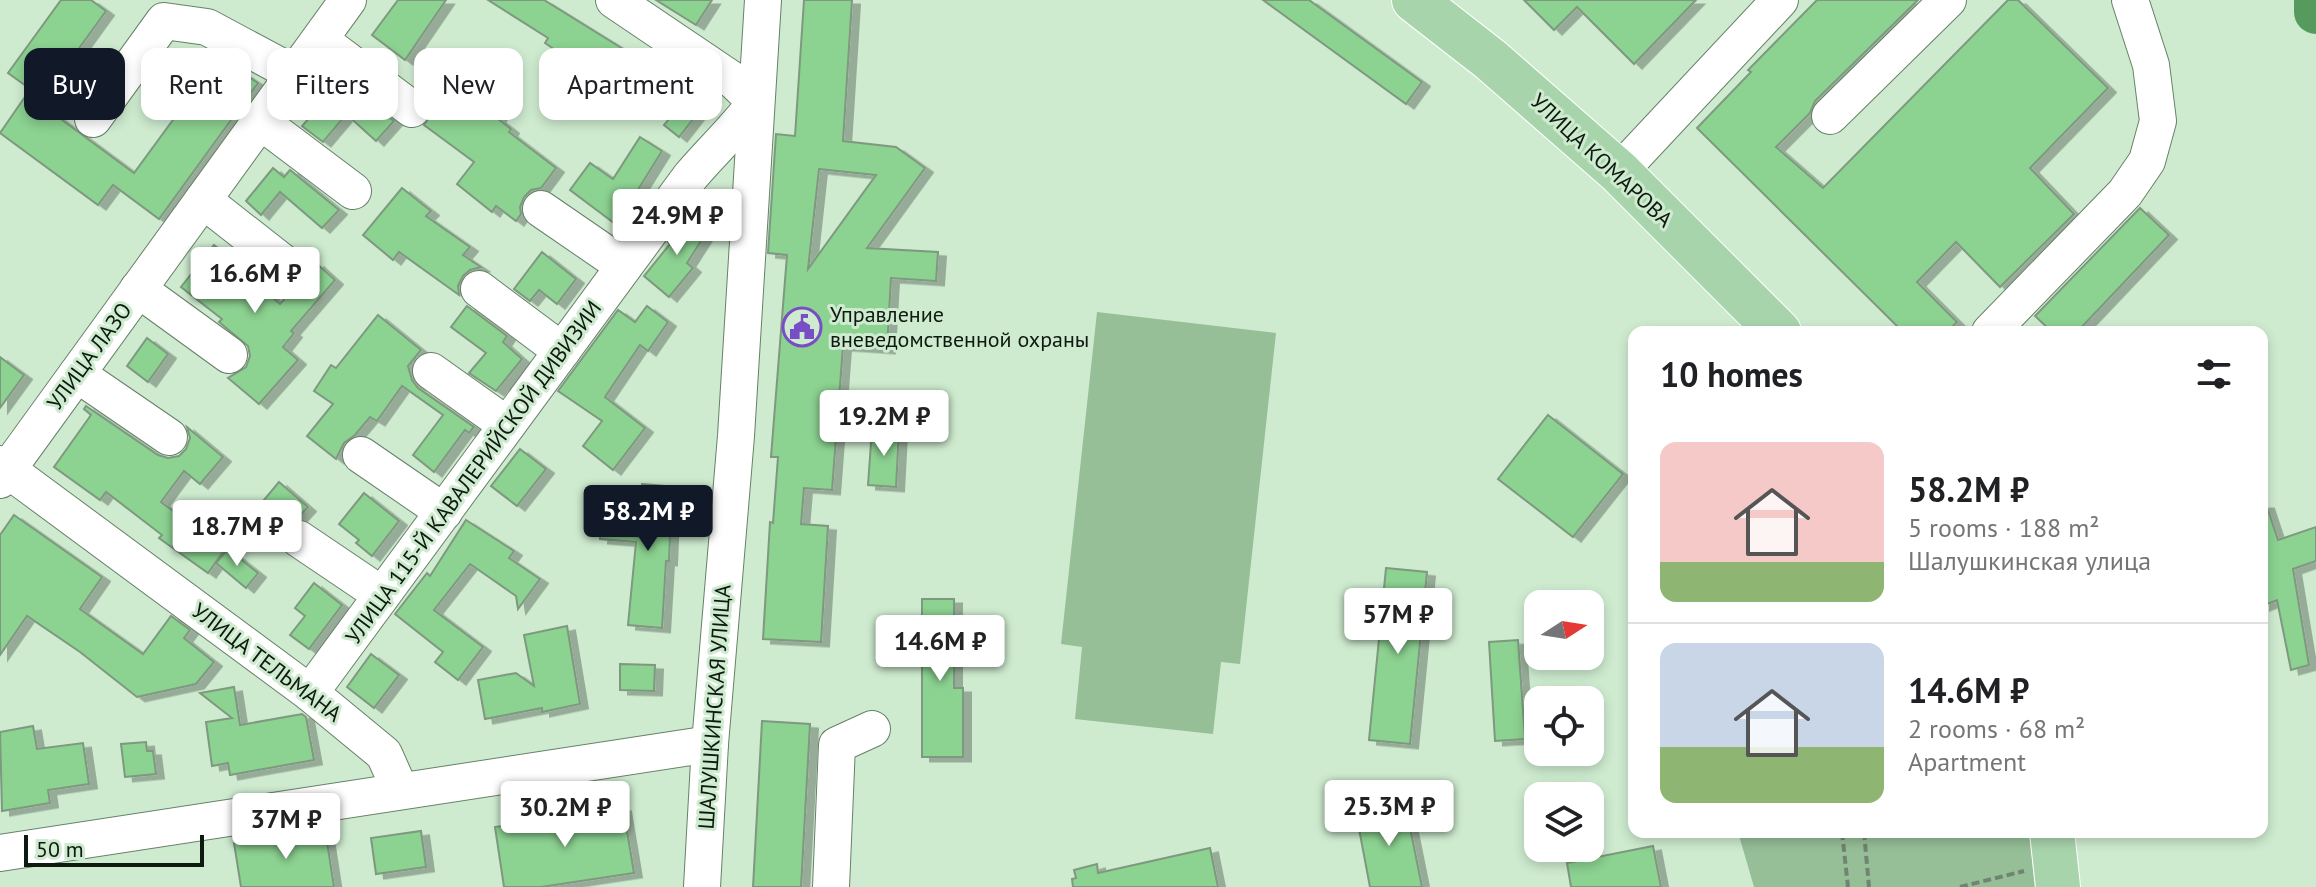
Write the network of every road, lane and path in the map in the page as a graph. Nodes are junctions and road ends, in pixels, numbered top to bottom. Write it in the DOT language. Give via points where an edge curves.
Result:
graph roads {
  1 [pos="348,0"];
  2 [pos="614,0"];
  3 [pos="763,0"];
  4 [pos="1414,0"];
  5 [pos="1780,0"];
  6 [pos="1948,0"];
  7 [pos="2130,0"];
  8 [pos="320,40"];
  9 [pos="314,48"];
  10 [pos="267,59"];
  11 [pos="125,75"];
  12 [pos="756,102"];
  13 [pos="412,109"];
  14 [pos="267,112"];
  15 [pos="1830,116"];
  16 [pos="260,121"];
  17 [pos="1619,172"];
  18 [pos="353,191"];
  19 [pos="203,200"];
  20 [pos="541,209"];
  21 [pos="624,266"];
  22 [pos="291,269"];
  23 [pos="138,289"];
  24 [pos="479,289"];
  25 [pos="1773,326"];
  26 [pos="1996,326"];
  27 [pos="562,351"];
  28 [pos="229,355"];
  29 [pos="431,371"];
  30 [pos="77,374"];
  31 [pos="507,425"];
  32 [pos="169,437"];
  33 [pos="361,455"];
  34 [pos="3,471"];
  35 [pos="444,512"];
  36 [pos="299,539"];
  37 [pos="382,595"];
  38 [pos="310,693"];
  39 [pos="872,729"];
  40 [pos="710,744"];
  41 [pos="400,790"];
  42 [pos="1843,838"];
  43 [pos="1865,838"];
  44 [pos="0,853"];
  45 [pos="2047,863"];
  46 [pos="702,887"];
  47 [pos="831,887"];
  48 [pos="1848,887"];
  49 [pos="1869,887"];
  50 [pos="1960,887"];
  1 -- 8 [label="street, УЛИЦА ЛАЗО"];
  2 -- 12 [label="street" via="734,81"];
  3 -- 12 [label="street, ШАЛУШКИНСКАЯ УЛИЦА"];
  4 -- 17 [label="main road, УЛИЦА КОМАРОВА"];
  5 -- 17 [label="street"];
  6 -- 15 [label="street"];
  7 -- 26 [label="street" via="2151,65 2158,121 2147,161 2125,193"];
  8 -- 9 [label="street, УЛИЦА ЛАЗО"];
  8 -- 13 [label="street"];
  10 -- 11 [label="street" via="207,27 164,21"];
  12 -- 21 [label="street, УЛИЦА 115-Й КАВАЛЕРИЙСКОЙ ДИВИЗИИ" via="690,177"];
  12 -- 40 [label="street, ШАЛУШКИНСКАЯ УЛИЦА"];
  14 -- 16 [label="street, УЛИЦА ЛАЗО"];
  16 -- 18 [label="street"];
  16 -- 19 [label="street, УЛИЦА ЛАЗО"];
  17 -- 25 [label="main road, УЛИЦА КОМАРОВА"];
  19 -- 22 [label="street"];
  19 -- 23 [label="street, УЛИЦА ЛАЗО"];
  20 -- 21 [label="street"];
  21 -- 27 [label="street, УЛИЦА 115-Й КАВАЛЕРИЙСКОЙ ДИВИЗИИ"];
  23 -- 28 [label="street"];
  23 -- 30 [label="street, УЛИЦА ЛАЗО"];
  24 -- 27 [label="street"];
  27 -- 31 [label="street, УЛИЦА 115-Й КАВАЛЕРИЙСКОЙ ДИВИЗИИ"];
  29 -- 31 [label="street"];
  30 -- 32 [label="street"];
  30 -- 34 [label="street, УЛИЦА ЛАЗО"];
  31 -- 35 [label="street, УЛИЦА 115-Й КАВАЛЕРИЙСКОЙ ДИВИЗИИ"];
  33 -- 35 [label="street"];
  34 -- 38 [label="street, УЛИЦА ТЕЛЬМАНА"];
  35 -- 37 [label="street, УЛИЦА 115-Й КАВАЛЕРИЙСКОЙ ДИВИЗИИ"];
  36 -- 37 [label="street"];
  37 -- 38 [label="street, УЛИЦА 115-Й КАВАЛЕРИЙСКОЙ ДИВИЗИИ"];
  38 -- 41 [label="street, УЛИЦА ТЕЛЬМАНА" via="384,754"];
  39 -- 47 [label="street" via="837,745"];
  40 -- 41 [label="street"];
  40 -- 46 [label="street, ШАЛУШКИНСКАЯ УЛИЦА"];
  41 -- 44 [label="street"];
  42 -- 48 [label="path"];
  43 -- 49 [label="path"];
  45 -- 50 [label="path"];
}
